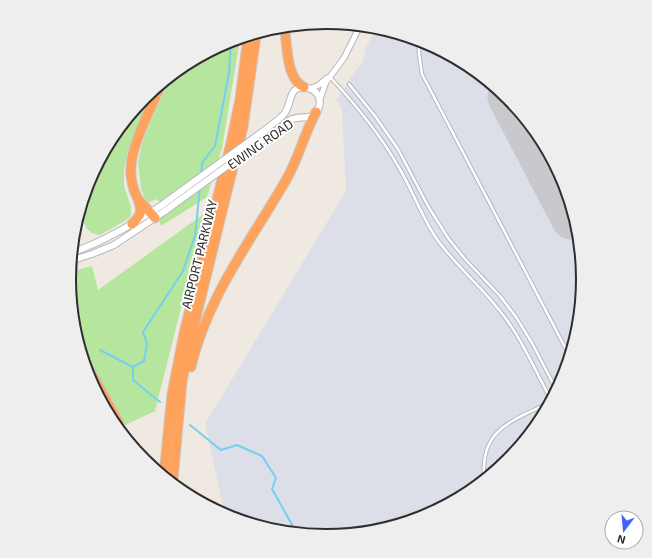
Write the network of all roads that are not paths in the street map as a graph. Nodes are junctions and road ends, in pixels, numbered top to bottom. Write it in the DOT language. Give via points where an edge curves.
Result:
graph roads {
  1 [pos="357,31"];
  2 [pos="285,32"];
  3 [pos="256,39"];
  4 [pos="248,42"];
  5 [pos="419,47"];
  6 [pos="330,76"];
  7 [pos="350,84"];
  8 [pos="307,88"];
  9 [pos="156,96"];
  10 [pos="320,99"];
  11 [pos="316,112"];
  12 [pos="139,200"];
  13 [pos="153,215"];
  14 [pos="132,224"];
  15 [pos="78,250"];
  16 [pos="77,259"];
  17 [pos="566,349"];
  18 [pos="553,383"];
  19 [pos="548,394"];
  20 [pos="542,406"];
  21 [pos="178,421"];
  22 [pos="164,470"];
  23 [pos="484,472"];
  24 [pos="173,476"];
  1 -- 6 [label="street" via="344,58"];
  2 -- 8 [label="highway" via="291,72 297,84"];
  3 -- 21 [label="highway, AIRPORT PARKWAY" via="243,127 188,350"];
  4 -- 22 [label="highway, AIRPORT PARKWAY" via="231,143 184,333 172,394"];
  5 -- 17 [label="lane" via="422,74"];
  6 -- 8 [label="street" via="319,85"];
  6 -- 10 [label="street"];
  6 -- 19 [label="lane" via="383,142 442,246 508,322"];
  7 -- 18 [label="lane" via="398,149 432,214 448,238 516,317"];
  8 -- 10 [label="street" via="315,92"];
  8 -- 13 [label="street, EWING ROAD, bridge" via="293,91 284,113 265,130 162,204"];
  9 -- 12 [label="highway" via="135,146 130,168 132,183"];
  10 -- 11 [label="street"];
  11 -- 13 [label="street, EWING ROAD, bridge" via="309,118 290,120 165,211"];
  11 -- 21 [label="highway" via="290,173 230,272 212,307 193,357"];
  12 -- 13 [label="highway"];
  12 -- 14 [label="highway" via="140,213"];
  13 -- 14 [label="street, EWING ROAD"];
  13 -- 16 [label="street, EWING ROAD" via="114,245"];
  14 -- 15 [label="street, EWING ROAD" via="106,239"];
  20 -- 23 [label="lane" via="508,423 497,432 485,454"];
  21 -- 24 [label="highway, AIRPORT PARKWAY"];
}
